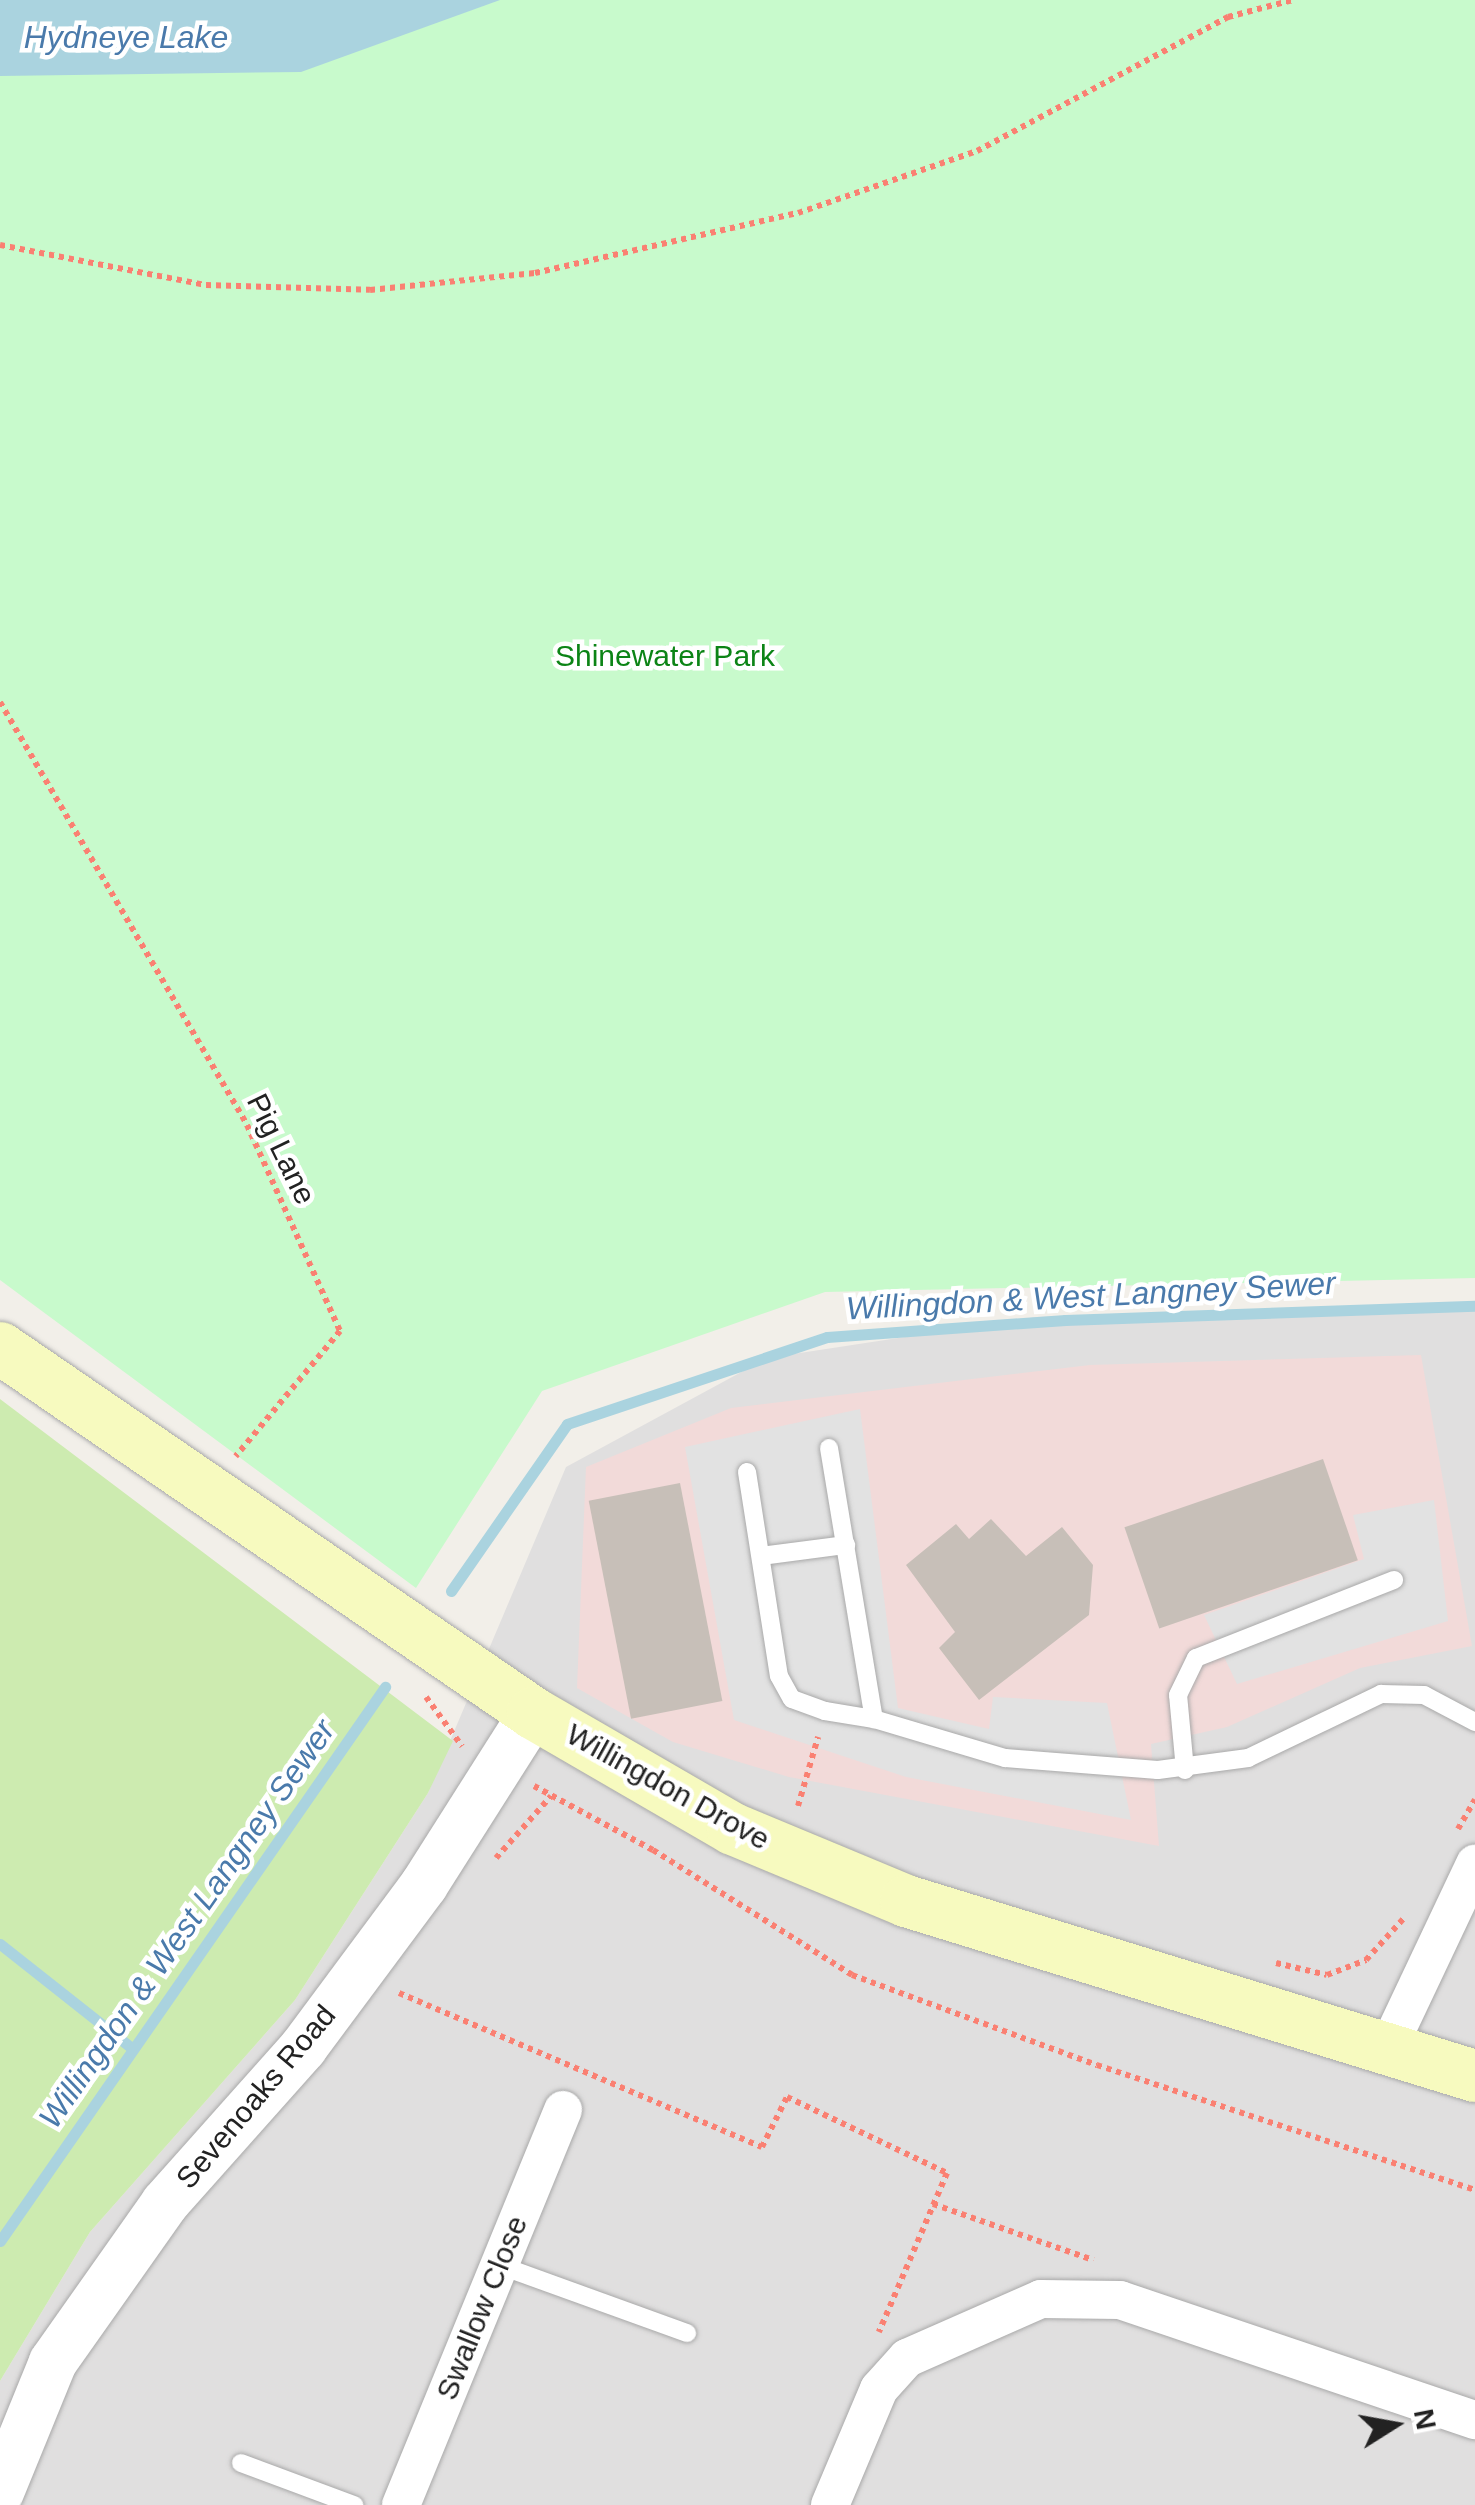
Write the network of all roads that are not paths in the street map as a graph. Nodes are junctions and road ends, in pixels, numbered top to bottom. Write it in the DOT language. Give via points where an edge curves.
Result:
graph roads {
  1 [pos="0,1348"];
  2 [pos="830,1448"];
  3 [pos="747,1472"];
  4 [pos="846,1544"];
  5 [pos="761,1556"];
  6 [pos="1394,1580"];
  7 [pos="533,1713"];
  8 [pos="874,1719"];
  9 [pos="1475,1722"];
  10 [pos="1185,1770"];
  11 [pos="1475,1864"];
  12 [pos="1388,2048"];
  13 [pos="1475,2076"];
  14 [pos="563,2110"];
  15 [pos="500,2265"];
  16 [pos="687,2333"];
  17 [pos="1475,2420"];
  18 [pos="241,2463"];
  19 [pos="0,2492"];
  20 [pos="354,2505"];
  21 [pos="401,2505"];
  22 [pos="830,2505"];
  1 -- 7 [label="main road, Willingdon Drove"];
  2 -- 4 [label="lane"];
  3 -- 5 [label="lane"];
  4 -- 5 [label="lane"];
  4 -- 8 [label="lane"];
  5 -- 8 [label="lane" via="779,1676 792,1700"];
  6 -- 10 [label="lane" via="1196,1658 1178,1695"];
  7 -- 12 [label="main road, Willingdon Drove" via="733,1828 906,1902"];
  7 -- 19 [label="street, Sevenoaks Road" via="424,1886 303,2048 166,2203 53,2362"];
  8 -- 10 [label="lane" via="1005,1758"];
  9 -- 10 [label="lane" via="1424,1694 1381,1694 1248,1758"];
  11 -- 12 [label="street"];
  12 -- 13 [label="main road, Willingdon Drove"];
  14 -- 15 [label="street, Swallow Close"];
  15 -- 16 [label="lane"];
  15 -- 21 [label="street, Swallow Close"];
  17 -- 22 [label="street" via="1120,2300 1041,2300 907,2358 878,2388"];
  18 -- 20 [label="lane"];
}
